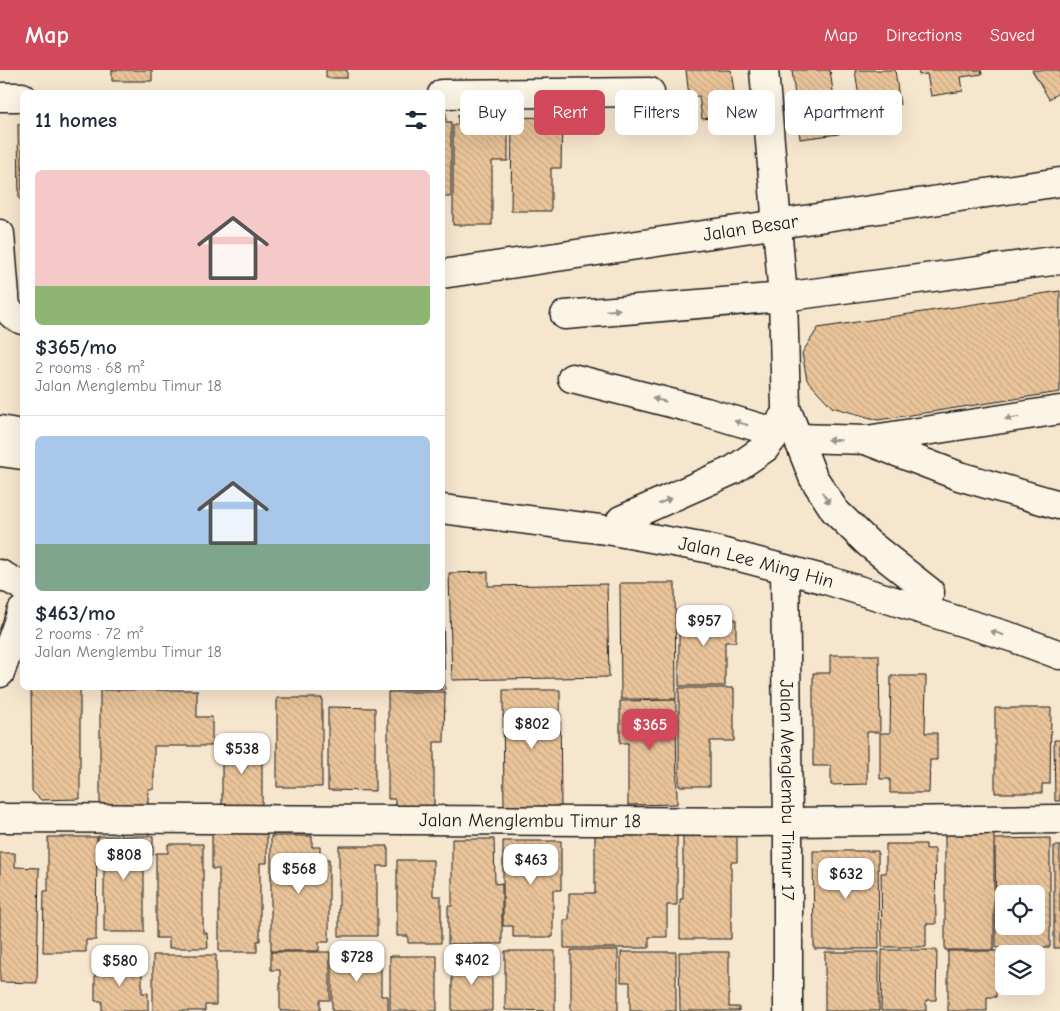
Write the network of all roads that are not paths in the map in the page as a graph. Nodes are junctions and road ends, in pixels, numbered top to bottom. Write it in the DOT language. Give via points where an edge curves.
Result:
graph roads {
  1 [pos="764,70"];
  2 [pos="615,92"];
  3 [pos="445,94"];
  4 [pos="0,97"];
  5 [pos="20,97"];
  6 [pos="1060,182"];
  7 [pos="776,223"];
  8 [pos="0,236"];
  9 [pos="20,236"];
  10 [pos="1060,260"];
  11 [pos="445,274"];
  12 [pos="783,296"];
  13 [pos="565,315"];
  14 [pos="20,319"];
  15 [pos="572,378"];
  16 [pos="1060,410"];
  17 [pos="0,430"];
  18 [pos="20,434"];
  19 [pos="787,436"];
  20 [pos="867,440"];
  21 [pos="0,452"];
  22 [pos="20,455"];
  23 [pos="445,493"];
  24 [pos="1059,504"];
  25 [pos="445,509"];
  26 [pos="620,520"];
  27 [pos="785,569"];
  28 [pos="0,574"];
  29 [pos="20,585"];
  30 [pos="930,592"];
  31 [pos="20,617"];
  32 [pos="1060,637"];
  33 [pos="1060,655"];
  34 [pos="0,673"];
  35 [pos="0,818"];
  36 [pos="1060,819"];
  37 [pos="788,822"];
  38 [pos="788,1011"];
  1 -- 7 [label="street"];
  2 -- 3 [label="street"];
  4 -- 5 [label="street"];
  6 -- 7 [label="street, Jalan Besar"];
  7 -- 11 [label="street, Jalan Besar"];
  7 -- 12 [label="street"];
  8 -- 9 [label="street"];
  8 -- 14 [label="street" via="6,308"];
  10 -- 12 [label="street"];
  13 -- 12 [label="street, one-way"];
  12 -- 19 [label="street"];
  19 -- 15 [label="street, one-way"];
  16 -- 20 [label="street, one-way"];
  17 -- 18 [label="street"];
  20 -- 19 [label="street, one-way"];
  26 -- 19 [label="street, one-way" via="733,470"];
  19 -- 30 [label="street, one-way" via="835,511 868,544"];
  20 -- 24 [label="street" via="959,476"];
  21 -- 22 [label="street"];
  23 -- 26 [label="street, Jalan Lee Ming Hin"];
  25 -- 27 [label="street, Jalan Lee Ming Hin" via="607,530 706,548"];
  26 -- 30 [label="street, Jalan Lee Ming Hin" via="786,550"];
  33 -- 27 [label="street, Jalan Lee Ming Hin, one-way"];
  27 -- 37 [label="street, Jalan Menglembu Timur 17"];
  28 -- 29 [label="street"];
  30 -- 32 [label="street, Jalan Lee Ming Hin"];
  31 -- 34 [label="street"];
  35 -- 37 [label="street, Jalan Menglembu Timur 18"];
  36 -- 37 [label="street, Jalan Menglembu Timur 18"];
  37 -- 38 [label="street, Jalan Menglembu Timur 17"];
}
